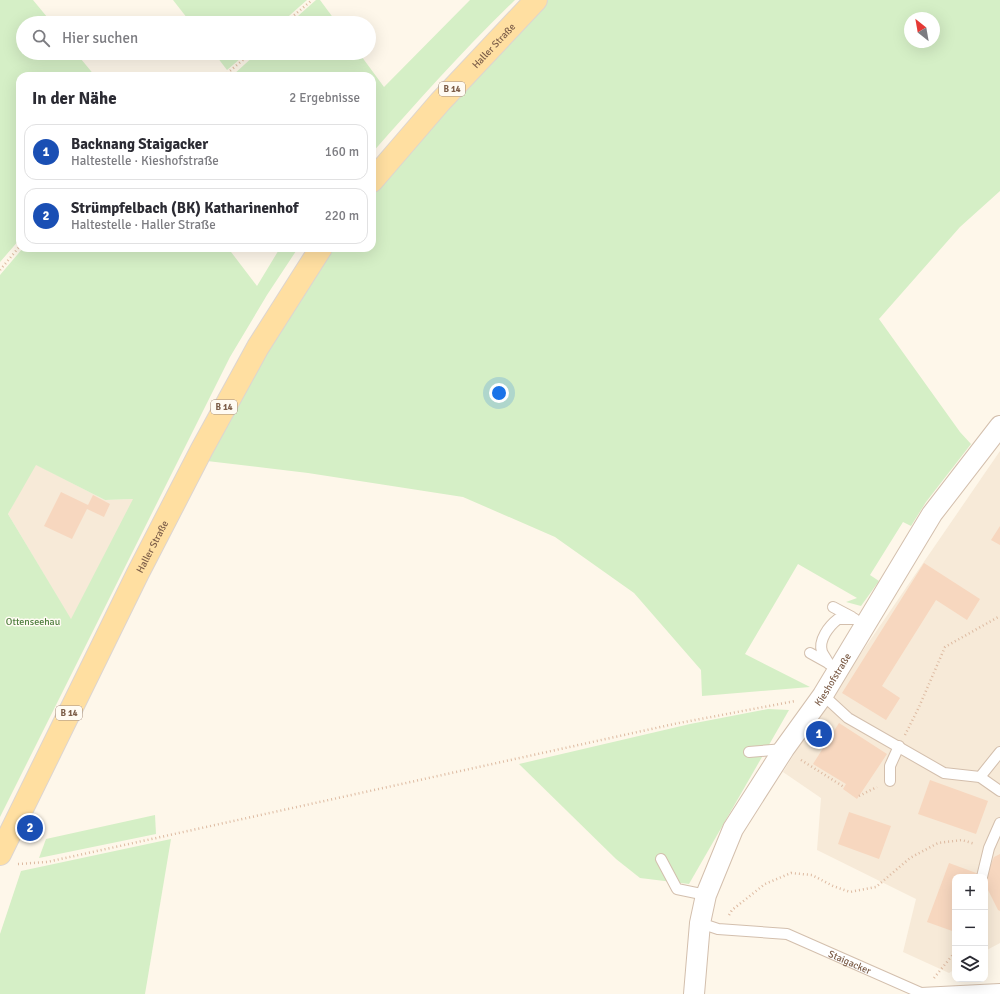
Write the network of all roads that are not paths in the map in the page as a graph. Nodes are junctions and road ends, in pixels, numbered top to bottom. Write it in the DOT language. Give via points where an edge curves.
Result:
graph roads {
  1 [pos="536,0"];
  2 [pos="376,176"];
  3 [pos="318,252"];
  4 [pos="1000,426"];
  5 [pos="833,606"];
  6 [pos="861,622"];
  7 [pos="810,653"];
  8 [pos="834,666"];
  9 [pos="823,695"];
  10 [pos="899,746"];
  11 [pos="784,749"];
  12 [pos="749,752"];
  13 [pos="1000,752"];
  14 [pos="980,777"];
  15 [pos="890,781"];
  16 [pos="1000,791"];
  17 [pos="1000,823"];
  18 [pos="9,859"];
  19 [pos="661,859"];
  20 [pos="983,874"];
  21 [pos="706,896"];
  22 [pos="709,926"];
  23 [pos="1000,989"];
  24 [pos="694,994"];
  1 -- 2 [label="main road, Haller Straße / B 14" via="440,102"];
  3 -- 18 [label="main road, Haller Straße / B 14" via="258,347 134,580"];
  4 -- 6 [label="street, Kieshofstraße" via="932,514"];
  5 -- 6 [label="lane"];
  6 -- 8 [label="street, Kieshofstraße"];
  6 -- 8 [label="lane" via="838,619 826,631 822,652"];
  7 -- 8 [label="lane"];
  8 -- 9 [label="street, Kieshofstraße"];
  9 -- 10 [label="lane" via="848,718"];
  9 -- 11 [label="street, Kieshofstraße"];
  10 -- 14 [label="lane" via="944,773"];
  10 -- 15 [label="lane" via="890,766"];
  11 -- 12 [label="lane"];
  11 -- 21 [label="street, Kieshofstraße" via="733,829"];
  13 -- 14 [label="lane"];
  14 -- 16 [label="lane"];
  17 -- 20 [label="lane" via="989,848"];
  19 -- 21 [label="lane" via="677,889"];
  21 -- 22 [label="street, Kieshofstraße"];
  22 -- 23 [label="lane, Staigacker" via="757,935 787,934 805,946 921,993"];
  22 -- 24 [label="street, Kieshofstraße"];
}
